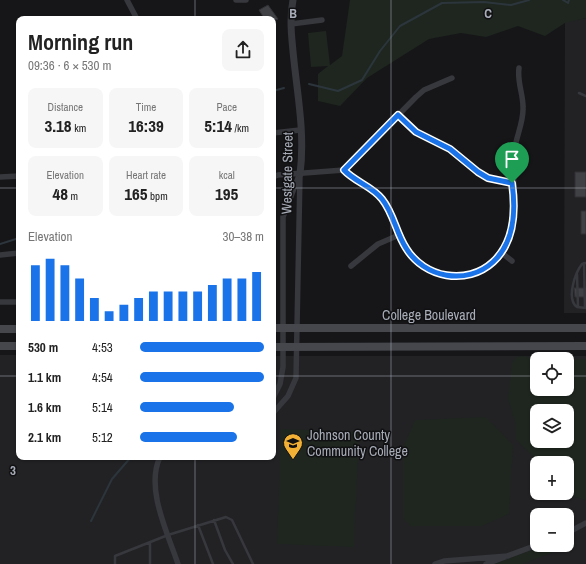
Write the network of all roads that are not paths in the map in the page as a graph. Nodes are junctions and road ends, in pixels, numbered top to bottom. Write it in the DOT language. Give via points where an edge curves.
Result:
graph roads {
  1 [pos="135,0"];
  2 [pos="236,0"];
  3 [pos="246,0"];
  4 [pos="293,0"];
  5 [pos="128,1"];
  6 [pos="136,16"];
  7 [pos="322,20"];
  8 [pos="291,24"];
  9 [pos="519,68"];
  10 [pos="452,78"];
  11 [pos="579,93"];
  12 [pos="586,96"];
  13 [pos="398,115"];
  14 [pos="300,130"];
  15 [pos="276,133"];
  16 [pos="344,170"];
  17 [pos="300,174"];
  18 [pos="276,175"];
  19 [pos="16,176"];
  20 [pos="0,178"];
  21 [pos="512,183"];
  22 [pos="399,235"];
  23 [pos="16,253"];
  24 [pos="502,253"];
  25 [pos="0,254"];
  26 [pos="512,261"];
  27 [pos="585,263"];
  28 [pos="351,266"];
  29 [pos="0,302"];
  30 [pos="16,302"];
  31 [pos="586,308"];
  32 [pos="16,328"];
  33 [pos="276,328"];
  34 [pos="283,328"];
  35 [pos="297,328"];
  36 [pos="586,328"];
  37 [pos="0,329"];
  38 [pos="0,346"];
  39 [pos="16,346"];
  40 [pos="586,346"];
  41 [pos="276,347"];
  42 [pos="283,347"];
  43 [pos="297,347"];
  44 [pos="276,391"];
  45 [pos="276,410"];
  46 [pos="159,460"];
  47 [pos="214,520"];
  48 [pos="586,523"];
  49 [pos="198,525"];
  50 [pos="574,529"];
  51 [pos="168,535"];
  52 [pos="150,543"];
  53 [pos="530,548"];
  54 [pos="508,556"];
  55 [pos="114,564"];
  56 [pos="150,564"];
  57 [pos="178,564"];
  58 [pos="213,564"];
  59 [pos="233,564"];
  60 [pos="253,564"];
  61 [pos="435,564"];
  62 [pos="486,564"];
  1 -- 5 [label="street"];
  2 -- 3 [label="street"];
  4 -- 8 [label="street, Westgate Street"];
  5 -- 6 [label="street"];
  7 -- 8 [label="street"];
  8 -- 14 [label="street, Westgate Street"];
  9 -- 21 [label="street" via="523,112 514,153"];
  10 -- 13 [label="street" via="424,90"];
  11 -- 12 [label="lane"];
  13 -- 16 [label="street"];
  13 -- 21 [label="street" via="416,132 450,149 488,178"];
  14 -- 15 [label="street"];
  14 -- 17 [label="street, Westgate Street"];
  16 -- 17 [label="street"];
  16 -- 22 [label="street" via="353,180 368,187 382,199"];
  17 -- 18 [label="street"];
  17 -- 34 [label="street" via="283,217"];
  17 -- 35 [label="street, Westgate Street"];
  19 -- 20 [label="street"];
  21 -- 24 [label="street" via="512,229"];
  22 -- 24 [label="street" via="417,262 447,276 463,276 477,272"];
  22 -- 28 [label="street" via="378,244"];
  23 -- 25 [label="street"];
  24 -- 26 [label="street"];
  27 -- 31 [label="lane"];
  27 -- 31 [label="lane" via="577,271 573,285 573,300 574,305"];
  29 -- 30 [label="street"];
  32 -- 37 [label="main road"];
  33 -- 34 [label="main road, College Boulevard"];
  34 -- 35 [label="main road, College Boulevard"];
  34 -- 42 [label="street"];
  35 -- 36 [label="main road, College Boulevard"];
  35 -- 43 [label="street, Westgate Street"];
  38 -- 39 [label="main road"];
  40 -- 43 [label="main road"];
  41 -- 42 [label="main road"];
  42 -- 43 [label="main road"];
  42 -- 44 [label="street" via="282,376"];
  43 -- 45 [label="street, Westgate Street" via="297,369 293,387"];
  46 -- 51 [label="street" via="155,489"];
  47 -- 49 [label="lane"];
  47 -- 59 [label="lane"];
  47 -- 60 [label="lane" via="226,517 232,520"];
  48 -- 50 [label="street"];
  49 -- 51 [label="lane"];
  49 -- 58 [label="lane"];
  51 -- 52 [label="lane"];
  51 -- 57 [label="street"];
  52 -- 55 [label="lane" via="115,556"];
  52 -- 56 [label="lane"];
  53 -- 54 [label="street"];
  54 -- 61 [label="street" via="450,560"];
  54 -- 62 [label="street"];
}
